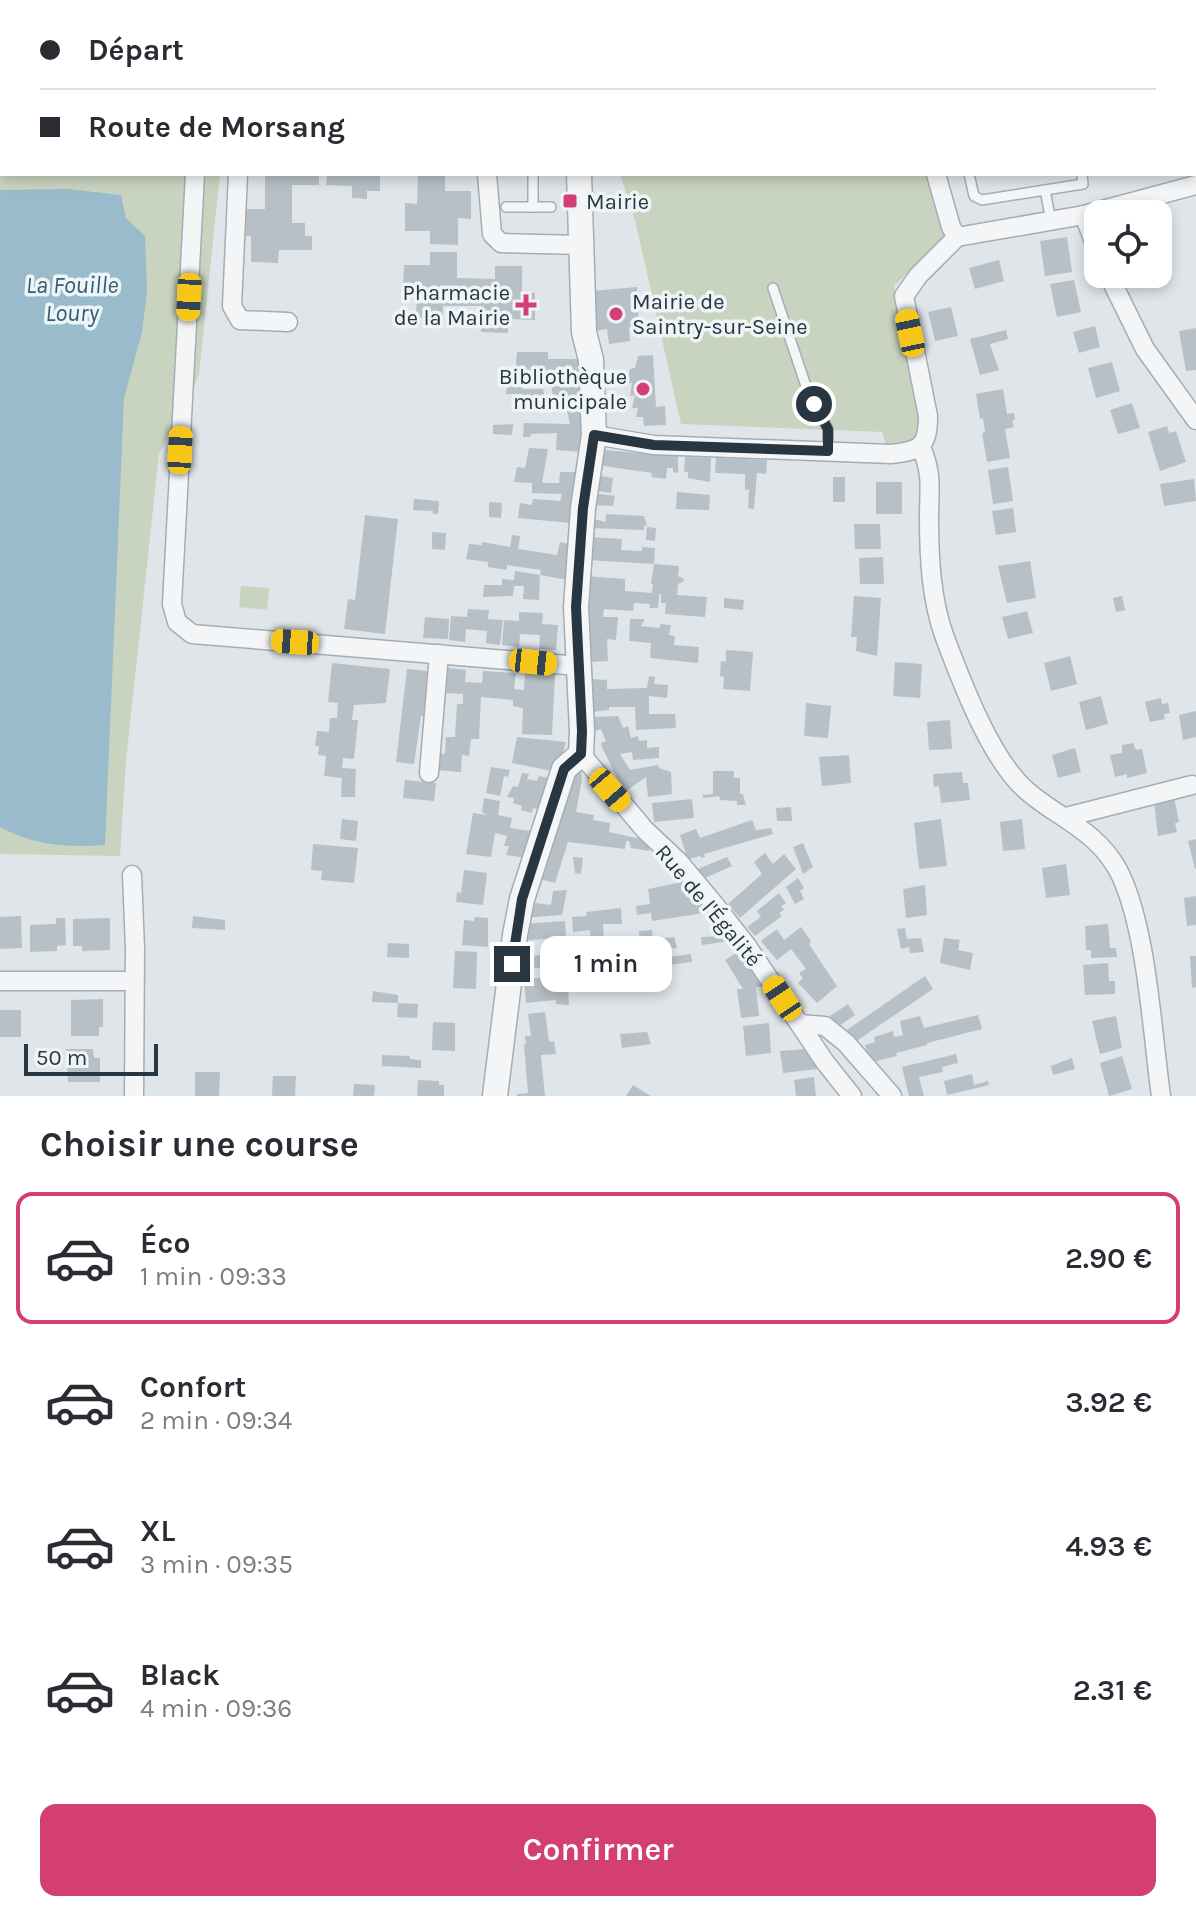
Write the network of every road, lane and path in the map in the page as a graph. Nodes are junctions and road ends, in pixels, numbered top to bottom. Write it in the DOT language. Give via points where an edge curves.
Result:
graph roads {
  1 [pos="195,176"];
  2 [pos="238,176"];
  3 [pos="487,176"];
  4 [pos="534,176"];
  5 [pos="579,176"];
  6 [pos="937,176"];
  7 [pos="969,176"];
  8 [pos="1082,176"];
  9 [pos="1196,185"];
  10 [pos="1045,190"];
  11 [pos="1140,200"];
  12 [pos="506,207"];
  13 [pos="533,207"];
  14 [pos="551,207"];
  15 [pos="1084,215"];
  16 [pos="1051,221"];
  17 [pos="957,237"];
  18 [pos="582,245"];
  19 [pos="773,288"];
  20 [pos="1115,288"];
  21 [pos="288,322"];
  22 [pos="1196,420"];
  23 [pos="594,435"];
  24 [pos="921,447"];
  25 [pos="828,451"];
  26 [pos="439,654"];
  27 [pos="579,666"];
  28 [pos="581,754"];
  29 [pos="429,773"];
  30 [pos="1192,785"];
  31 [pos="1066,817"];
  32 [pos="132,875"];
  33 [pos="0,981"];
  34 [pos="133,981"];
  35 [pos="800,1024"];
  36 [pos="134,1096"];
  37 [pos="495,1096"];
  38 [pos="852,1096"];
  39 [pos="892,1096"];
  40 [pos="1161,1096"];
  1 -- 26 [label="street" via="172,604 177,622 192,634"];
  2 -- 21 [label="street" via="232,306 240,320"];
  3 -- 18 [label="street" via="492,234 501,243"];
  4 -- 13 [label="lane"];
  5 -- 18 [label="street"];
  6 -- 17 [label="street"];
  7 -- 10 [label="lane" via="974,196 982,200"];
  8 -- 10 [label="lane" via="1083,184"];
  9 -- 11 [label="street"];
  10 -- 16 [label="lane"];
  12 -- 13 [label="lane"];
  13 -- 14 [label="lane"];
  15 -- 16 [label="street"];
  16 -- 17 [label="street"];
  17 -- 24 [label="street" via="904,296 928,416 928,436"];
  18 -- 23 [label="street"];
  19 -- 25 [label="lane" via="807,389 828,429"];
  20 -- 22 [label="street" via="1145,349"];
  23 -- 25 [label="street" via="654,445"];
  23 -- 27 [label="street" via="577,593"];
  24 -- 25 [label="street" via="891,454"];
  24 -- 31 [label="street" via="930,468 933,588 943,634 1004,768"];
  26 -- 27 [label="street"];
  26 -- 29 [label="street"];
  27 -- 28 [label="street"];
  28 -- 35 [label="street, Rue de l'Égalité" via="679,862 747,946"];
  28 -- 37 [label="street" via="564,769 522,899"];
  30 -- 31 [label="street"];
  31 -- 40 [label="street" via="1100,846 1129,899"];
  32 -- 34 [label="street"];
  33 -- 34 [label="street"];
  34 -- 36 [label="street"];
  35 -- 38 [label="street, Rue de l'Égalité"];
  35 -- 39 [label="street" via="825,1026"];
}
